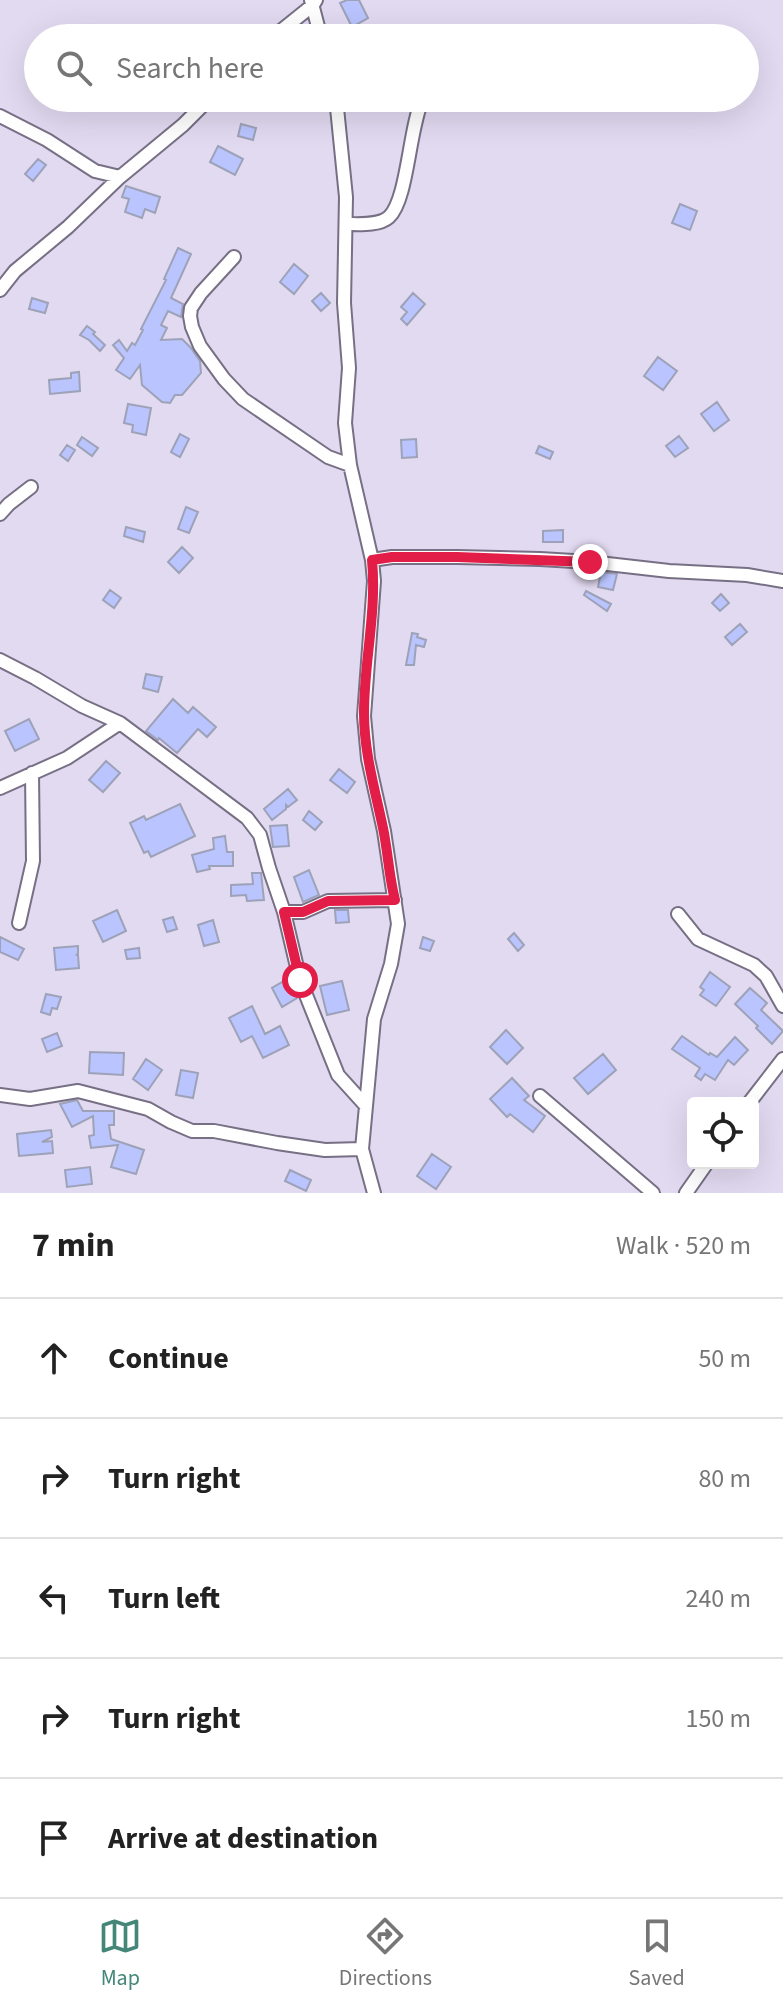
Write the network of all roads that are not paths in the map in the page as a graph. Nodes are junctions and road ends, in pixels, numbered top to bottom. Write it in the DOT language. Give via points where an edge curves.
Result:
graph roads {
  1 [pos="313,2"];
  2 [pos="287,24"];
  3 [pos="318,24"];
  4 [pos="196,112"];
  5 [pos="337,112"];
  6 [pos="416,112"];
  7 [pos="0,116"];
  8 [pos="120,177"];
  9 [pos="346,224"];
  10 [pos="234,257"];
  11 [pos="0,290"];
  12 [pos="350,465"];
  13 [pos="31,487"];
  14 [pos="0,514"];
  15 [pos="372,560"];
  16 [pos="783,581"];
  17 [pos="0,660"];
  18 [pos="120,723"];
  19 [pos="32,773"];
  20 [pos="0,788"];
  21 [pos="395,900"];
  22 [pos="284,912"];
  23 [pos="678,914"];
  24 [pos="19,923"];
  25 [pos="783,1006"];
  26 [pos="783,1059"];
  27 [pos="0,1095"];
  28 [pos="540,1096"];
  29 [pos="754,1097"];
  30 [pos="366,1106"];
  31 [pos="362,1149"];
  32 [pos="703,1169"];
  33 [pos="374,1193"];
  34 [pos="653,1193"];
  35 [pos="686,1193"];
  1 -- 2 [label="street"];
  1 -- 3 [label="street"];
  4 -- 8 [label="street"];
  5 -- 9 [label="street"];
  6 -- 9 [label="street" via="402,190 388,217"];
  7 -- 8 [label="street" via="95,171"];
  8 -- 11 [label="street"];
  9 -- 12 [label="street" via="345,423"];
  10 -- 12 [label="street" via="191,308 200,346 243,399 328,457"];
  12 -- 15 [label="street"];
  13 -- 14 [label="street"];
  15 -- 16 [label="street" via="565,560"];
  15 -- 21 [label="street" via="364,716"];
  17 -- 18 [label="street"];
  18 -- 19 [label="street" via="67,758"];
  18 -- 22 [label="street" via="247,818 260,835"];
  19 -- 20 [label="street"];
  19 -- 24 [label="street" via="33,861"];
  21 -- 22 [label="street" via="328,901 303,912"];
  21 -- 30 [label="street" via="398,924 374,1019"];
  22 -- 30 [label="street" via="300,980 338,1075"];
  23 -- 25 [label="street" via="698,939 754,965"];
  26 -- 29 [label="street"];
  27 -- 31 [label="street" via="30,1099 78,1091 148,1109 192,1131 325,1150"];
  28 -- 34 [label="street"];
  30 -- 31 [label="street"];
  31 -- 33 [label="street"];
  32 -- 35 [label="street"];
}
